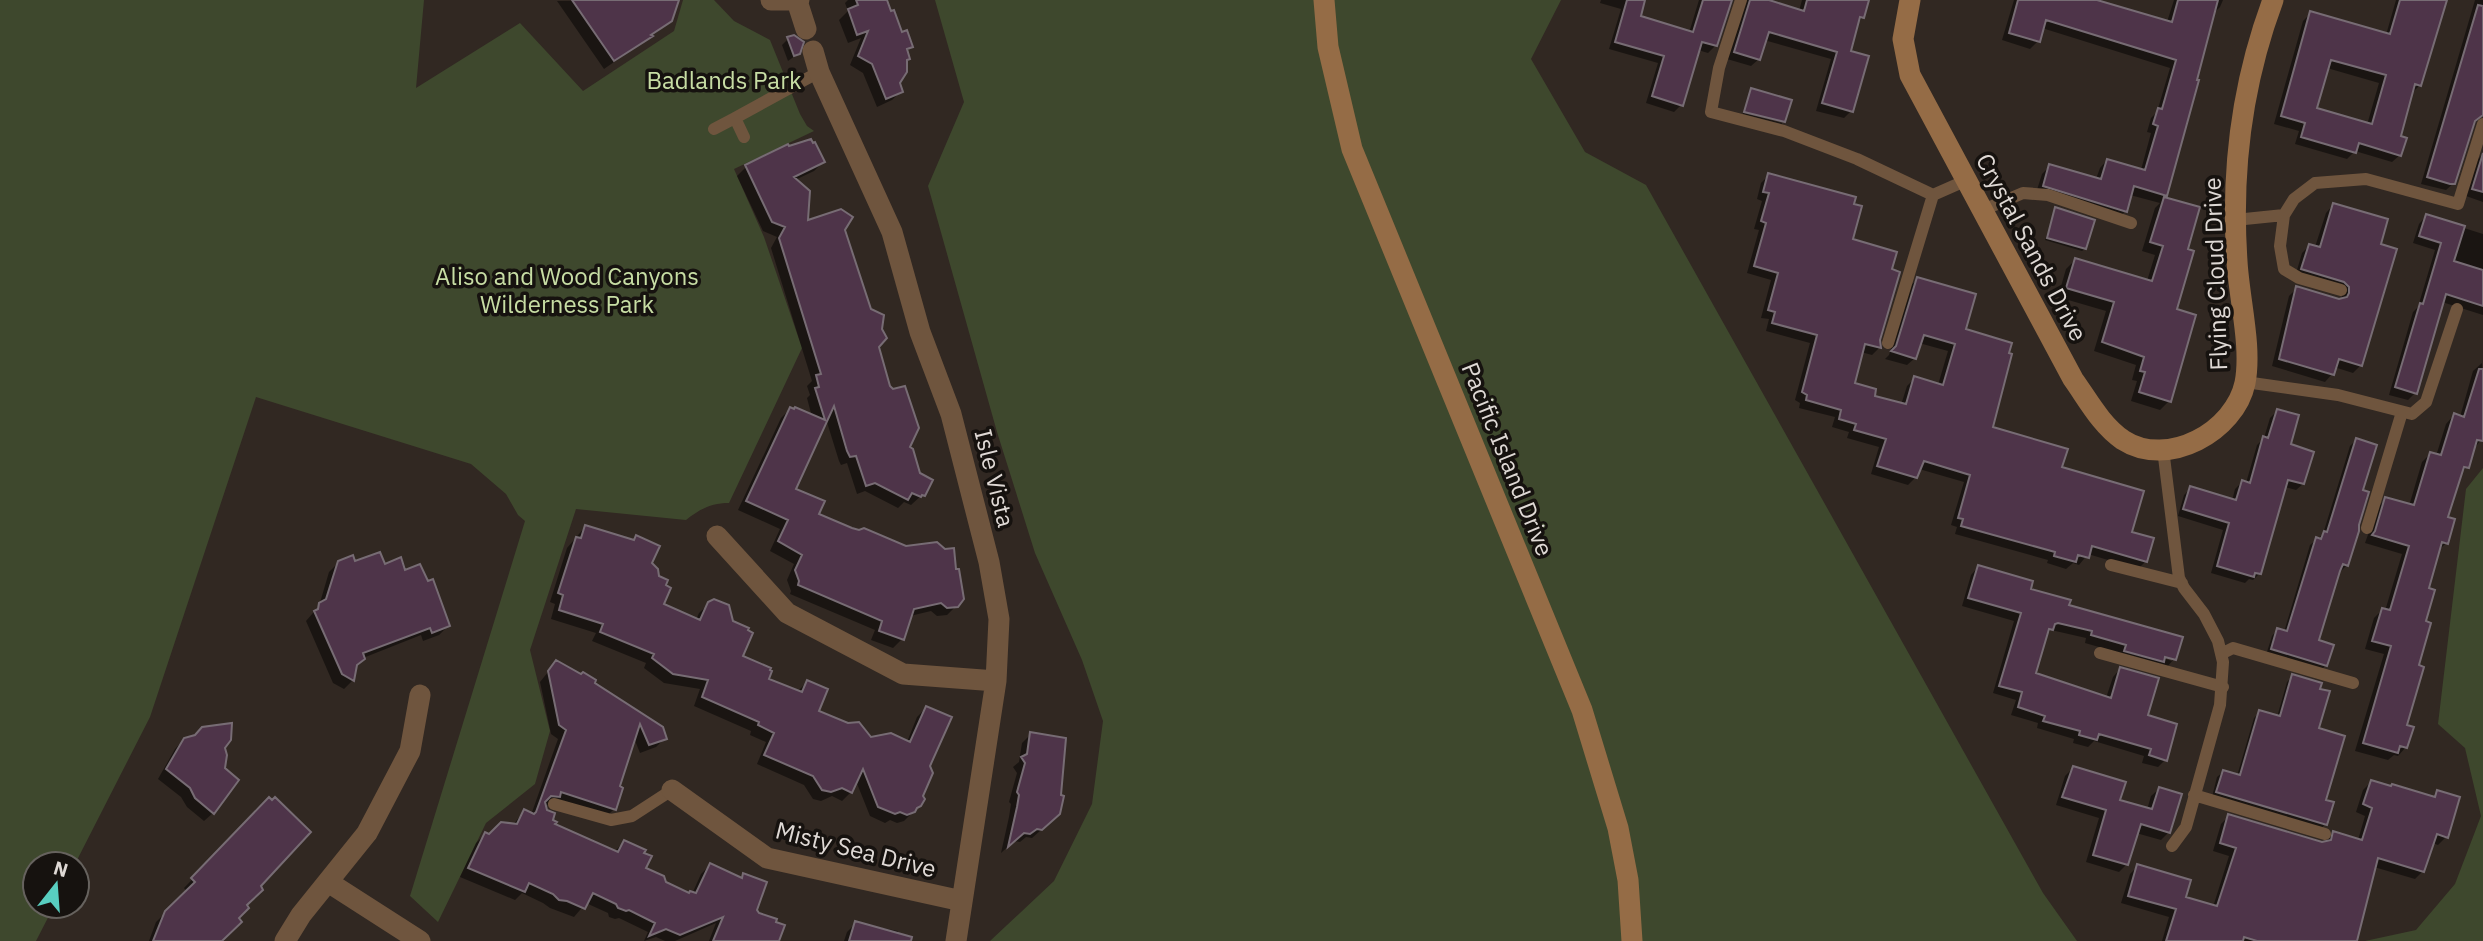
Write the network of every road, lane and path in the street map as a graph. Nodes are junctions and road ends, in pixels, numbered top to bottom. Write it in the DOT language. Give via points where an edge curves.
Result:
graph roads {
  1 [pos="771,0"];
  2 [pos="798,0"];
  3 [pos="1324,0"];
  4 [pos="1741,0"];
  5 [pos="1910,0"];
  6 [pos="2273,0"];
  7 [pos="806,29"];
  8 [pos="813,51"];
  9 [pos="819,72"];
  10 [pos="736,118"];
  11 [pos="2483,124"];
  12 [pos="714,129"];
  13 [pos="744,137"];
  14 [pos="1967,180"];
  15 [pos="1933,195"];
  16 [pos="1983,210"];
  17 [pos="2284,215"];
  18 [pos="2235,220"];
  19 [pos="2131,223"];
  20 [pos="2341,290"];
  21 [pos="2457,309"];
  22 [pos="1888,344"];
  23 [pos="2245,382"];
  24 [pos="2402,412"];
  25 [pos="2192,443"];
  26 [pos="2164,449"];
  27 [pos="2367,528"];
  28 [pos="717,536"];
  29 [pos="2111,565"];
  30 [pos="2182,583"];
  31 [pos="2100,653"];
  32 [pos="2221,654"];
  33 [pos="996,681"];
  34 [pos="2353,683"];
  35 [pos="2223,687"];
  36 [pos="420,695"];
  37 [pos="671,790"];
  38 [pos="2194,795"];
  39 [pos="554,804"];
  40 [pos="2325,834"];
  41 [pos="2172,846"];
  42 [pos="328,882"];
  43 [pos="962,901"];
  44 [pos="285,941"];
  45 [pos="420,941"];
  46 [pos="956,941"];
  47 [pos="1632,941"];
  1 -- 2 [label="street"];
  2 -- 7 [label="street"];
  3 -- 47 [label="street, Pacific Island Drive" via="1328,47 1352,149 1582,710 1618,828 1628,880"];
  4 -- 15 [label="lane" via="1719,68 1711,112 1784,131"];
  5 -- 14 [label="street, Crystal Sands Drive" via="1903,39 1910,75"];
  6 -- 18 [label="street, Flying Cloud Drive" via="2247,92 2237,161"];
  8 -- 9 [label="street, Isle Vista"];
  9 -- 10 [label="lane"];
  9 -- 33 [label="street, Isle Vista" via="892,232 920,332 951,414 999,619"];
  10 -- 12 [label="lane"];
  10 -- 13 [label="lane"];
  11 -- 17 [label="lane" via="2458,204 2366,179 2346,179 2315,183 2294,199"];
  14 -- 15 [label="lane"];
  14 -- 16 [label="street, Crystal Sands Drive"];
  15 -- 22 [label="lane"];
  16 -- 19 [label="lane" via="2023,193 2048,195"];
  16 -- 26 [label="street, Crystal Sands Drive" via="2073,379 2106,425 2125,441"];
  17 -- 18 [label="lane"];
  17 -- 20 [label="lane" via="2280,247 2284,269"];
  18 -- 23 [label="street, Flying Cloud Drive"];
  21 -- 24 [label="lane" via="2426,402 2412,414"];
  23 -- 24 [label="lane" via="2338,395"];
  23 -- 25 [label="street, Flying Cloud Drive" via="2238,403 2219,427"];
  24 -- 27 [label="lane"];
  25 -- 26 [label="street, Crystal Sands Drive"];
  26 -- 30 [label="lane"];
  28 -- 33 [label="street" via="787,613 903,674"];
  29 -- 30 [label="lane"];
  30 -- 32 [label="lane" via="2204,614"];
  31 -- 35 [label="lane"];
  32 -- 34 [label="lane" via="2233,648"];
  32 -- 35 [label="lane"];
  33 -- 43 [label="street, Isle Vista"];
  35 -- 38 [label="lane"];
  36 -- 42 [label="street" via="410,751 367,833"];
  37 -- 39 [label="lane" via="632,816 611,820"];
  37 -- 43 [label="street, Misty Sea Drive" via="767,858"];
  38 -- 40 [label="lane"];
  38 -- 41 [label="lane" via="2186,827"];
  42 -- 44 [label="street"];
  42 -- 45 [label="street"];
  43 -- 46 [label="street, Isle Vista"];
}
